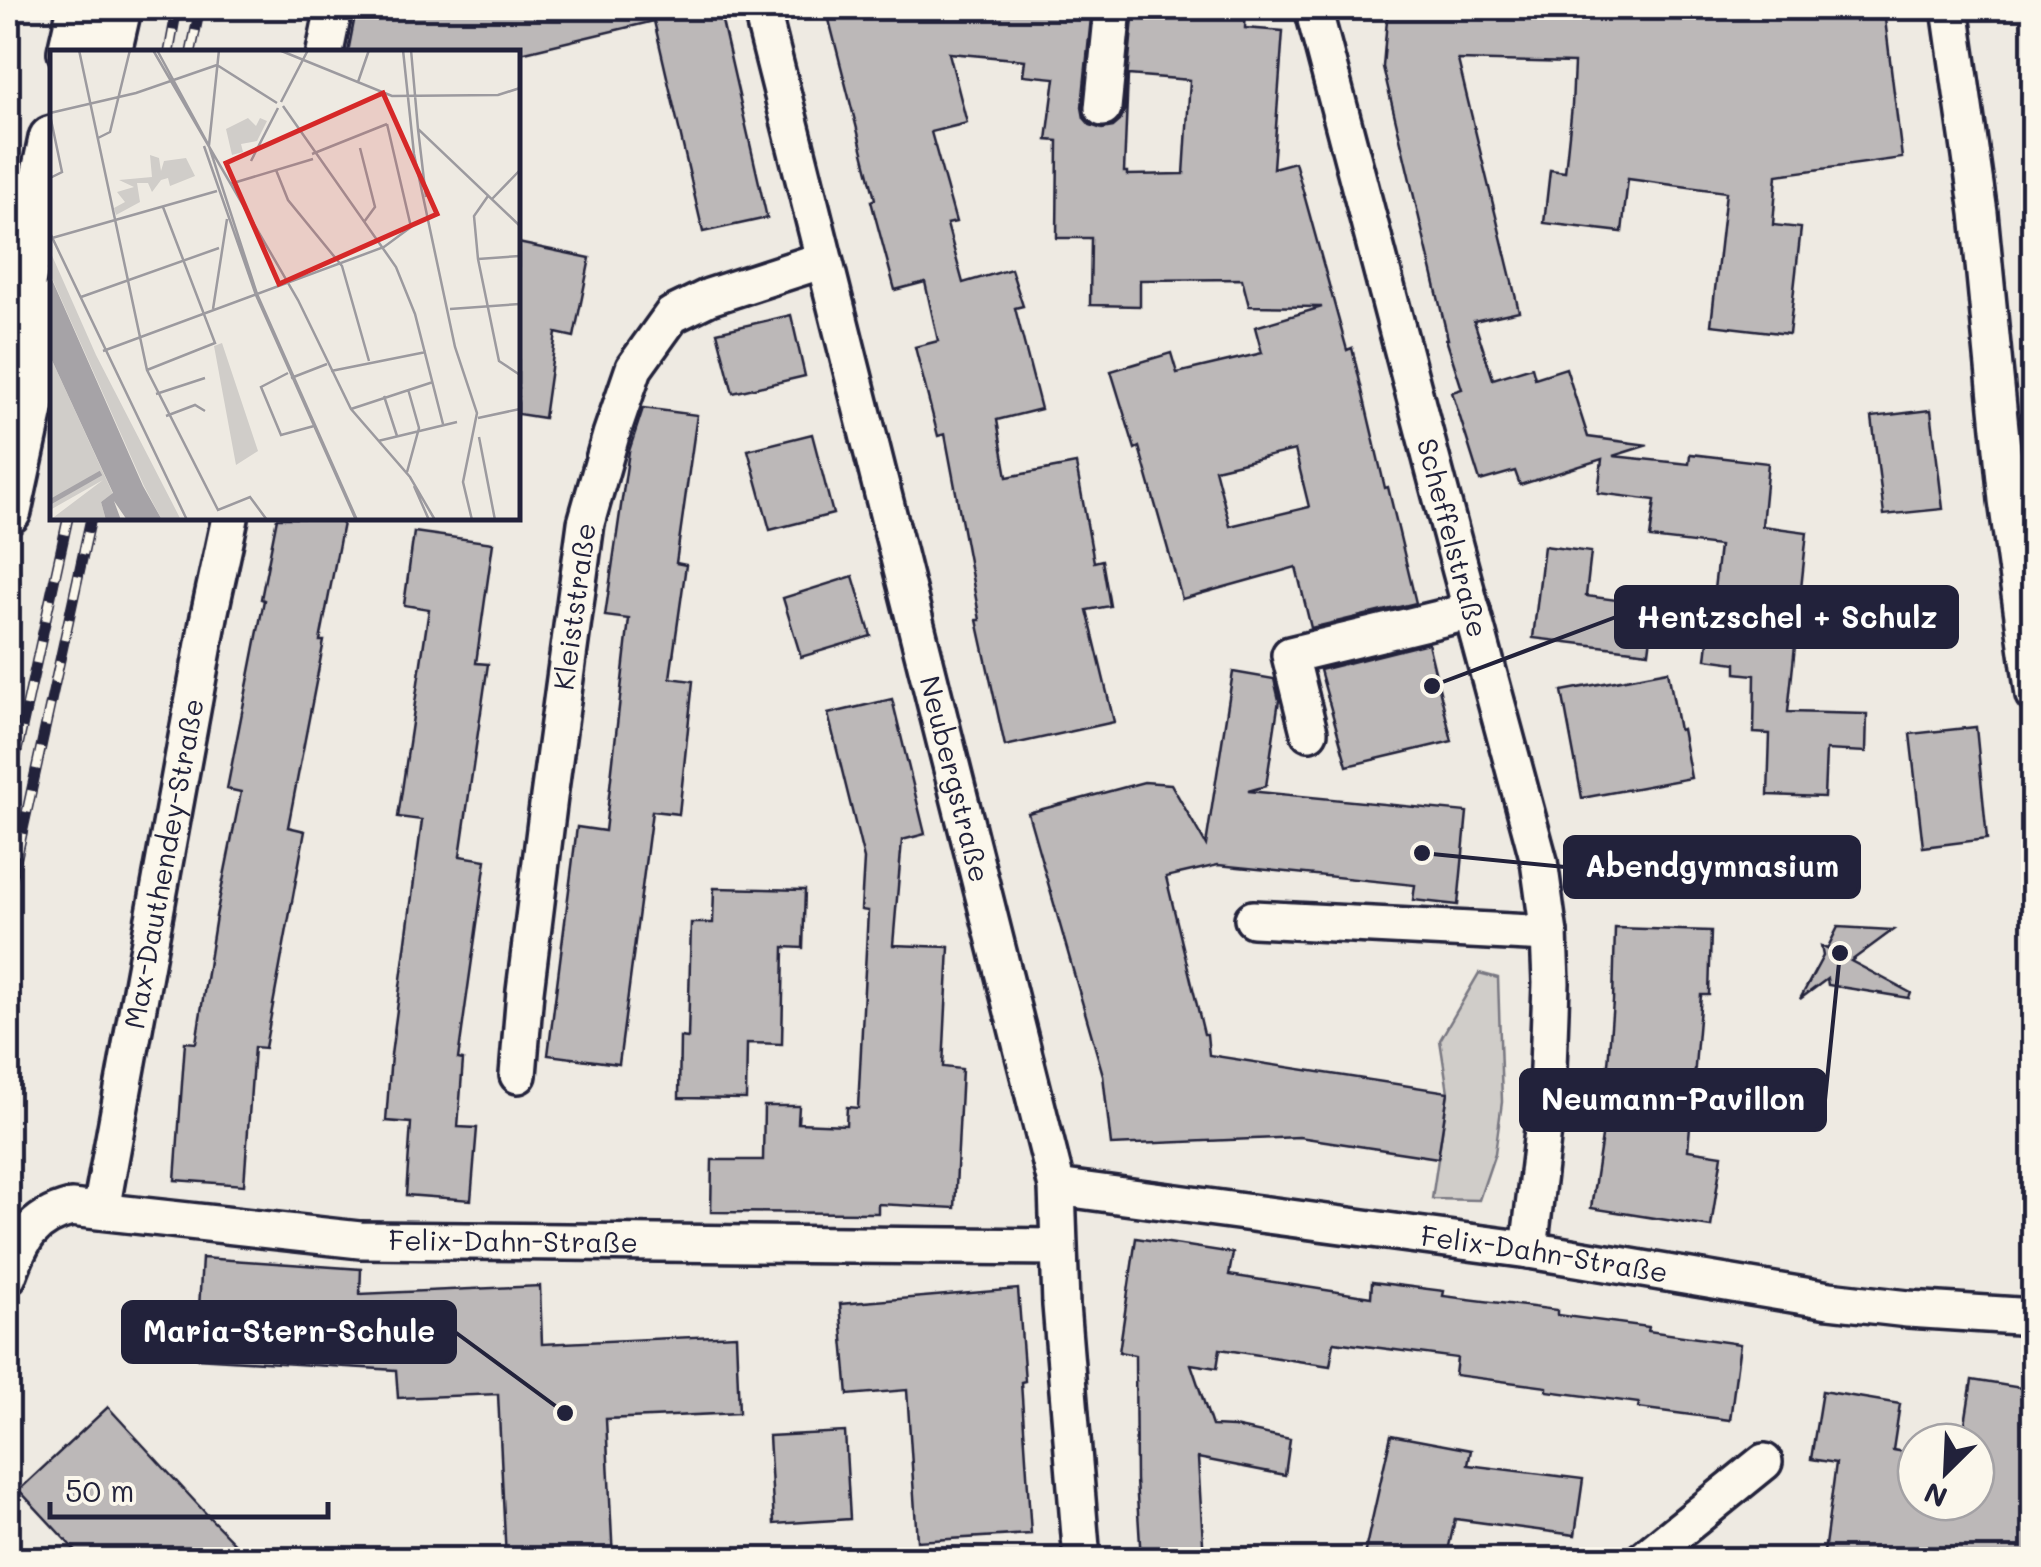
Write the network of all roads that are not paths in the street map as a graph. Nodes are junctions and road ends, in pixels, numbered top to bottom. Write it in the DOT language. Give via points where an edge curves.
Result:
graph roads {
  1 [pos="80,8"];
  2 [pos="118,8"];
  3 [pos="334,8"];
  4 [pos="761,8"];
  5 [pos="1113,8"];
  6 [pos="1313,8"];
  7 [pos="1950,8"];
  8 [pos="71,50"];
  9 [pos="108,50"];
  10 [pos="325,50"];
  11 [pos="1103,108"];
  12 [pos="50,149"];
  13 [pos="34,225"];
  14 [pos="822,260"];
  15 [pos="8,274"];
  16 [pos="50,316"];
  17 [pos="8,350"];
  18 [pos="8,511"];
  19 [pos="230,520"];
  20 [pos="1472,611"];
  21 [pos="2034,694"];
  22 [pos="1308,732"];
  23 [pos="1252,920"];
  24 [pos="1550,934"];
  25 [pos="518,1076"];
  26 [pos="1056,1187"];
  27 [pos="101,1210"];
  28 [pos="1058,1248"];
  29 [pos="1529,1250"];
  30 [pos="8,1276"];
  31 [pos="2034,1317"];
  32 [pos="1764,1462"];
  33 [pos="1082,1560"];
  34 [pos="1643,1560"];
  1 -- 8 [label="main road"];
  2 -- 9 [label="main road"];
  3 -- 10 [label="street"];
  4 -- 14 [label="street, Neubergstraße"];
  5 -- 11 [label="street"];
  6 -- 20 [label="street, Scheffelstraße"];
  7 -- 21 [label="street"];
  12 -- 13 [label="main road"];
  13 -- 15 [label="main road"];
  13 -- 17 [label="main road"];
  14 -- 25 [label="street, Kleiststraße" via="672,316 634,368 586,523"];
  14 -- 26 [label="street, Neubergstraße"];
  16 -- 18 [label="main road"];
  19 -- 27 [label="street, Max-Dauthendey-Straße"];
  20 -- 22 [label="street" via="1290,656"];
  20 -- 24 [label="street, Scheffelstraße" via="1540,862"];
  23 -- 24 [label="street"];
  24 -- 29 [label="street, Scheffelstraße" via="1546,1096"];
  26 -- 28 [label="street, Neubergstraße"];
  26 -- 29 [label="street, Felix-Dahn-Straße"];
  27 -- 28 [label="street, Felix-Dahn-Straße" via="360,1240"];
  27 -- 30 [label="street, Felix-Dahn-Straße" via="71,1208 45,1217 27,1234"];
  28 -- 33 [label="street, Neubergstraße"];
  29 -- 31 [label="street, Felix-Dahn-Straße" via="1829,1300"];
  32 -- 34 [label="street"];
}
